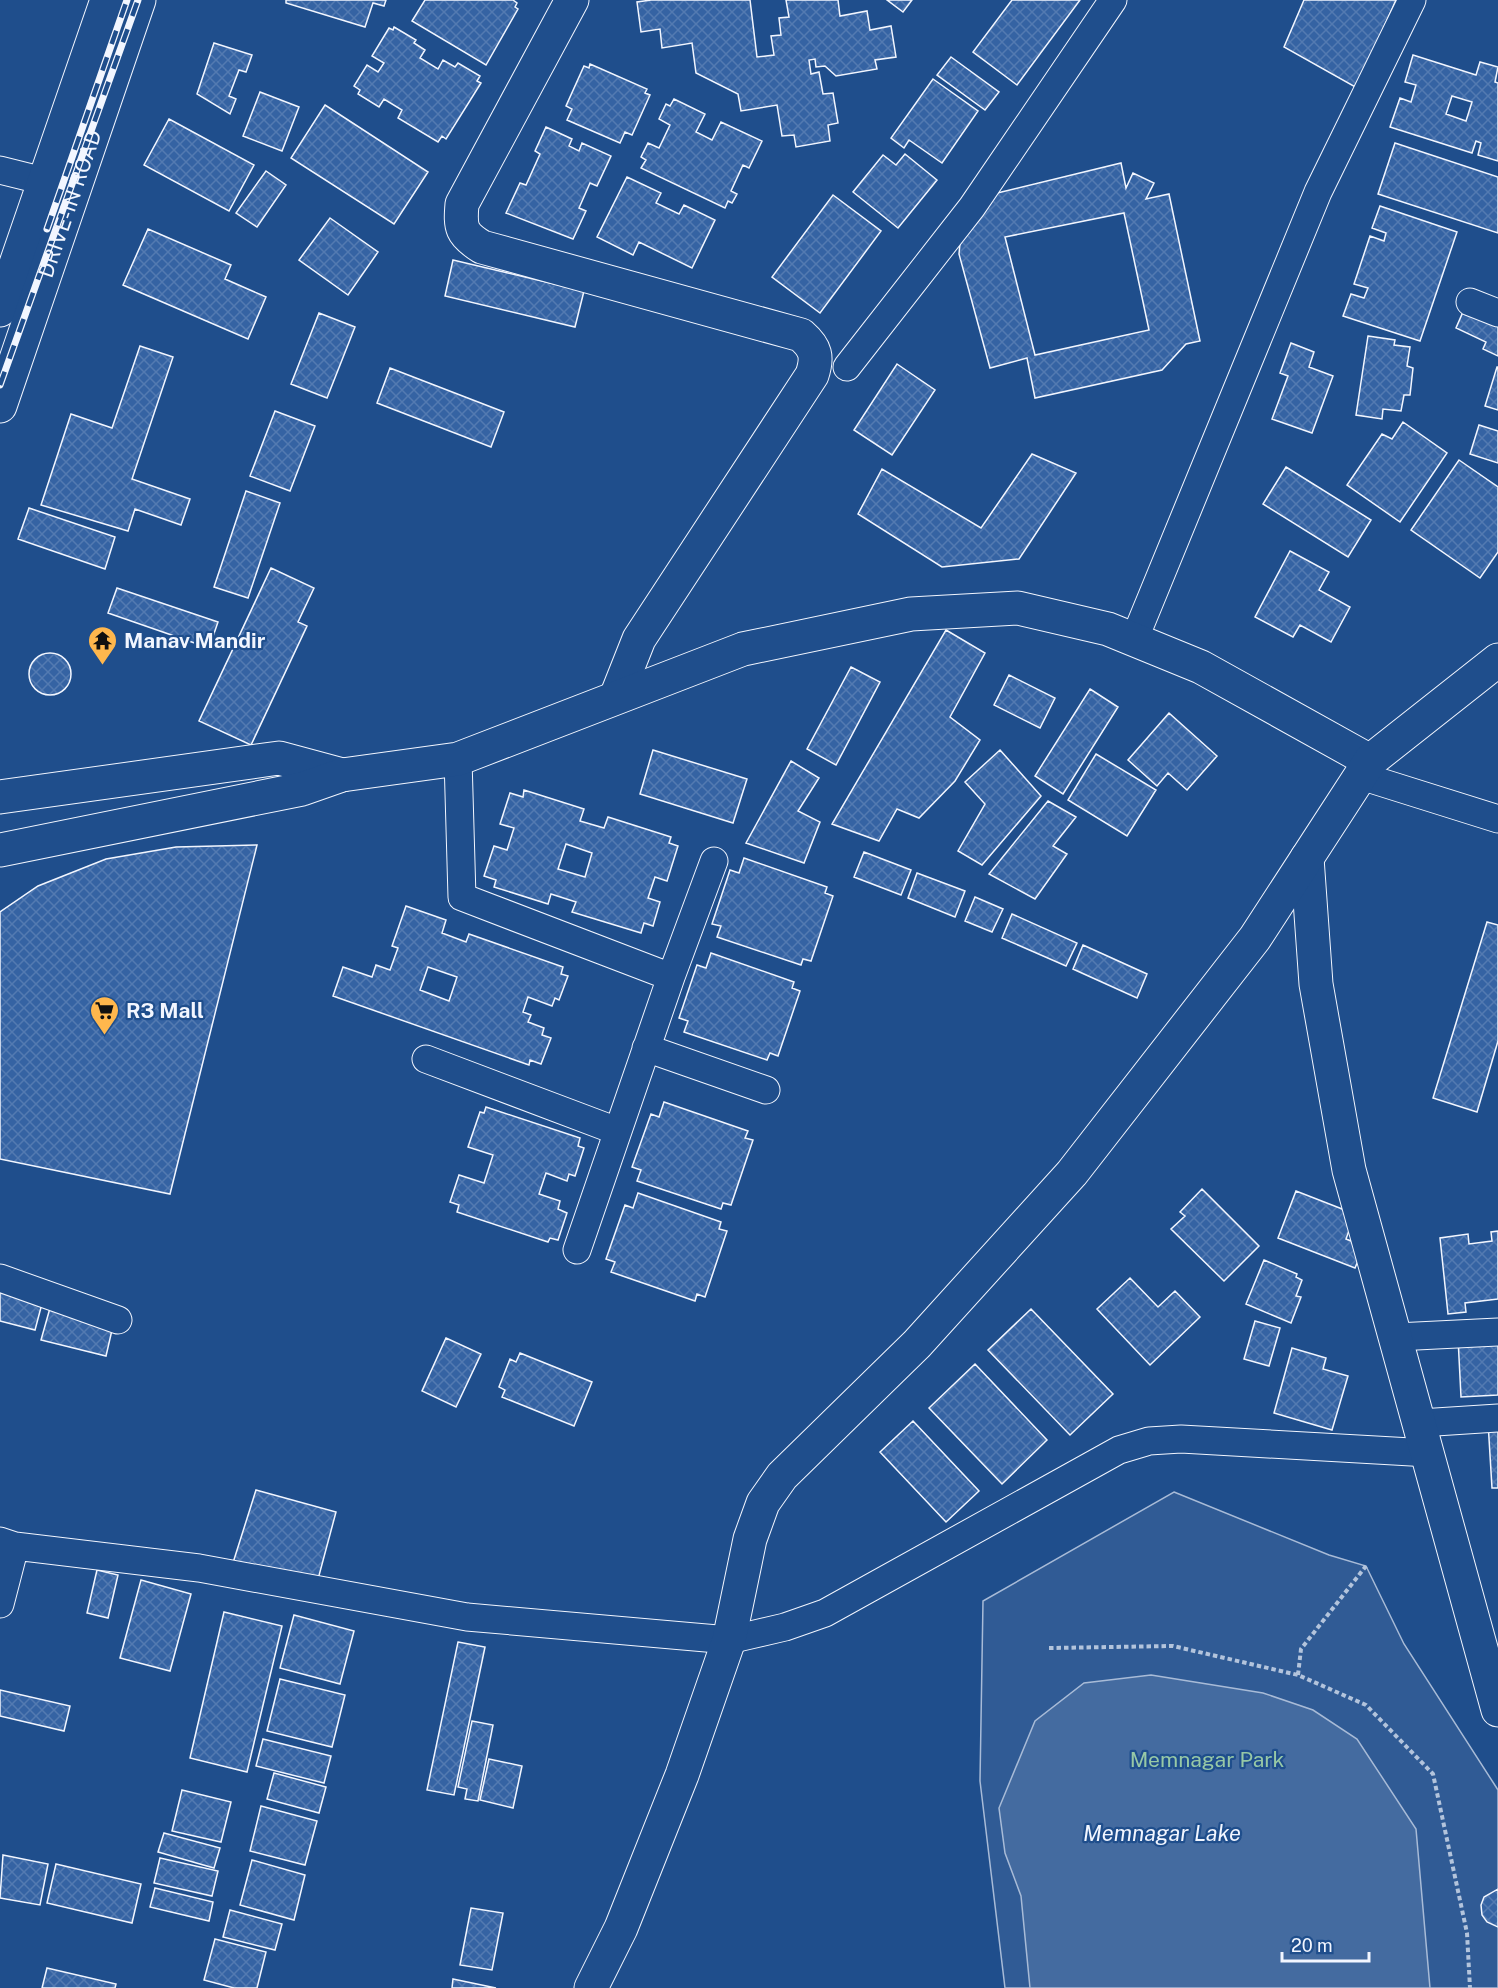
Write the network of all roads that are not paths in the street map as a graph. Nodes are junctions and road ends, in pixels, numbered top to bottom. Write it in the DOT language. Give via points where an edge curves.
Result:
graph roads {
  1 [pos="106,0"];
  2 [pos="139,0"];
  3 [pos="572,0"];
  4 [pos="1113,0"];
  5 [pos="1412,0"];
  6 [pos="0,170"];
  7 [pos="78,178"];
  8 [pos="44,181"];
  9 [pos="1470,302"];
  10 [pos="0,310"];
  11 [pos="1498,313"];
  12 [pos="847,367"];
  13 [pos="0,406"];
  14 [pos="1134,640"];
  15 [pos="1498,660"];
  16 [pos="616,697"];
  17 [pos="458,759"];
  18 [pos="1366,769"];
  19 [pos="342,775"];
  20 [pos="0,796"];
  21 [pos="1498,819"];
  22 [pos="0,850"];
  23 [pos="1307,858"];
  24 [pos="714,861"];
  25 [pos="670,977"];
  26 [pos="646,1048"];
  27 [pos="426,1059"];
  28 [pos="765,1090"];
  29 [pos="617,1131"];
  30 [pos="577,1250"];
  31 [pos="0,1278"];
  32 [pos="118,1320"];
  33 [pos="1498,1332"];
  34 [pos="1396,1337"];
  35 [pos="1498,1418"];
  36 [pos="1425,1438"];
  37 [pos="8,1543"];
  38 [pos="0,1604"];
  39 [pos="729,1640"];
  40 [pos="1497,1704"];
  41 [pos="591,1988"];
  1 -- 8 [label="street, DRIVE-IN ROAD"];
  2 -- 7 [label="street, DRIVE-IN ROAD"];
  3 -- 16 [label="street" via="462,204 461,222 466,237 482,247 801,336 813,345 817,360 812,375 639,639"];
  4 -- 12 [label="street" via="972,207"];
  5 -- 14 [label="street" via="1318,192"];
  6 -- 8 [label="street"];
  7 -- 8 [label="street"];
  7 -- 13 [label="street, DRIVE-IN ROAD"];
  8 -- 10 [label="street, DRIVE-IN ROAD"];
  9 -- 11 [label="street"];
  14 -- 16 [label="street" via="1108,629 1018,608 911,614 742,649"];
  14 -- 18 [label="street" via="1201,668"];
  15 -- 18 [label="street"];
  16 -- 17 [label="street"];
  17 -- 19 [label="street"];
  17 -- 25 [label="street" via="462,897"];
  18 -- 21 [label="street"];
  18 -- 23 [label="street"];
  19 -- 20 [label="street" via="279,758"];
  19 -- 22 [label="street" via="302,789"];
  23 -- 34 [label="street" via="1316,984 1349,1170"];
  23 -- 39 [label="street" via="1255,938 1072,1173 917,1344 782,1476 763,1503 750,1539"];
  24 -- 25 [label="street"];
  25 -- 26 [label="street"];
  26 -- 28 [label="street"];
  26 -- 29 [label="street"];
  27 -- 29 [label="street"];
  29 -- 30 [label="street"];
  31 -- 32 [label="street"];
  33 -- 34 [label="street"];
  34 -- 36 [label="street"];
  35 -- 36 [label="street"];
  36 -- 39 [label="street" via="1149,1441 1119,1450 825,1613"];
  36 -- 40 [label="street"];
  37 -- 38 [label="street"];
  37 -- 39 [label="street" via="199,1568 467,1617"];
  39 -- 41 [label="street" via="682,1775 621,1928"];
}
